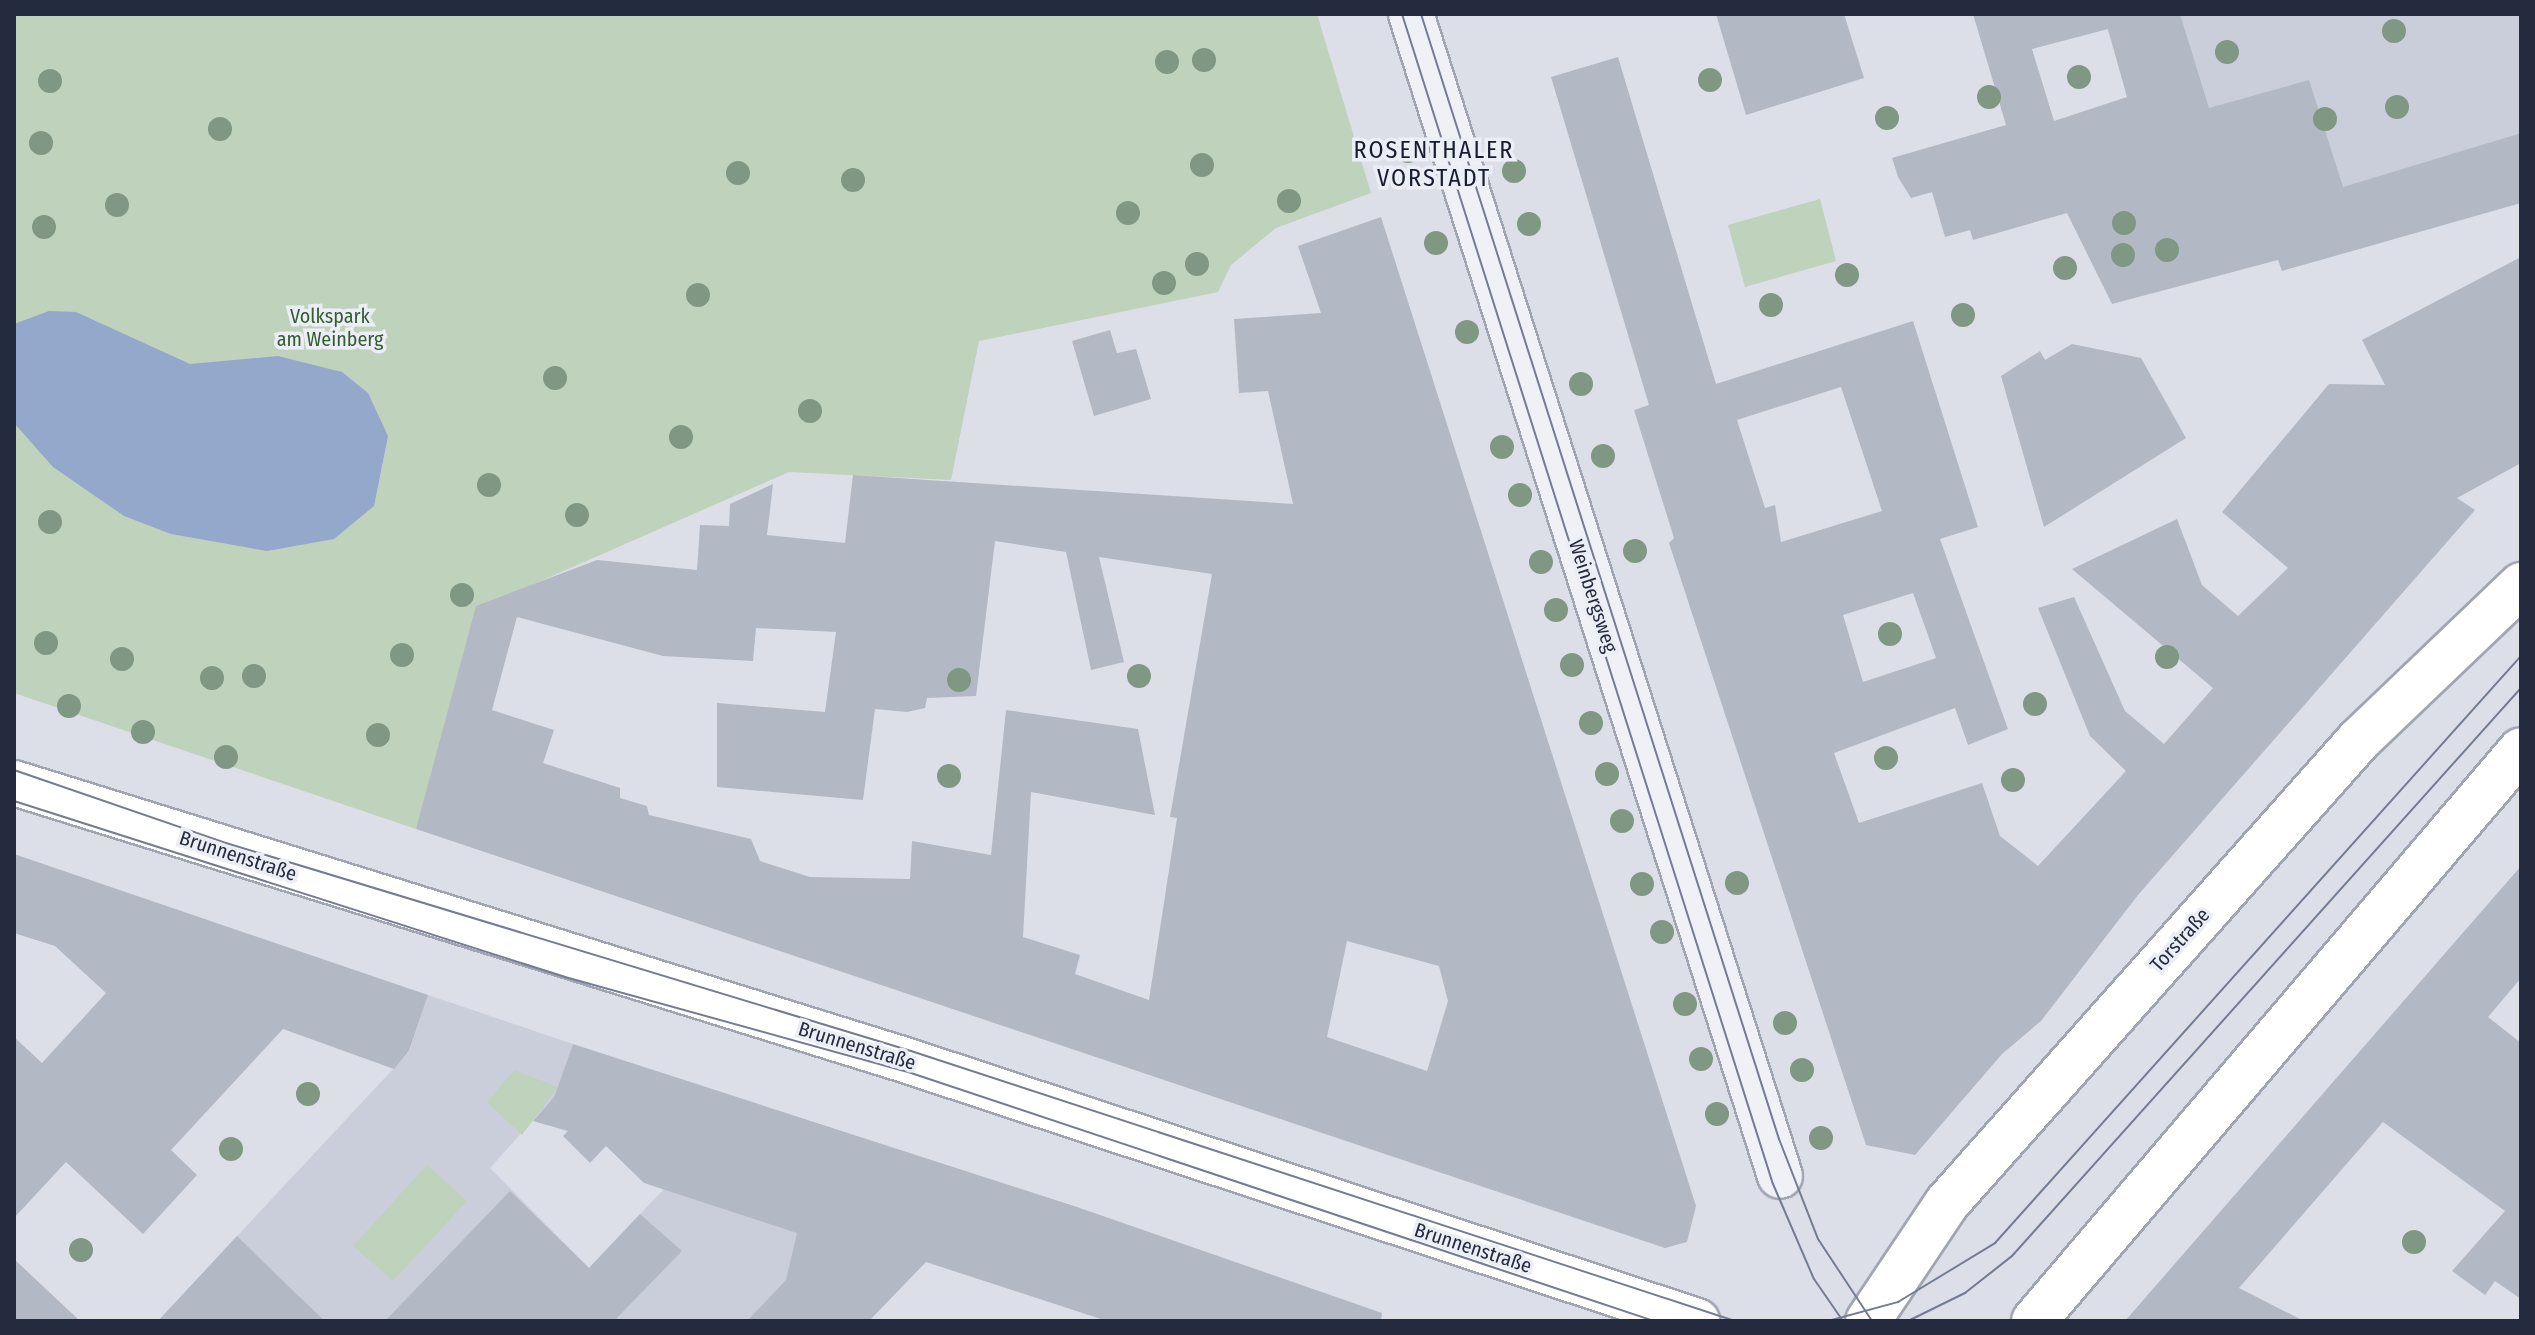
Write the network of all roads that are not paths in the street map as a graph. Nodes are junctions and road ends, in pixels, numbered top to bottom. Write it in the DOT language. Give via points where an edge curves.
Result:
graph roads {
  1 [pos="1411,14"];
  2 [pos="2521,585"];
  3 [pos="2521,750"];
  4 [pos="14,783"];
  5 [pos="1780,1176"];
  6 [pos="1697,1321"];
  7 [pos="1868,1321"];
  8 [pos="2034,1321"];
  1 -- 5 [label="street, Weinbergsweg"];
  2 -- 7 [label="main road, Torstraße" via="2379,719 1967,1180 1897,1269"];
  3 -- 8 [label="main road"];
  4 -- 6 [label="main road, Brunnenstraße" via="908,1061"];
}
